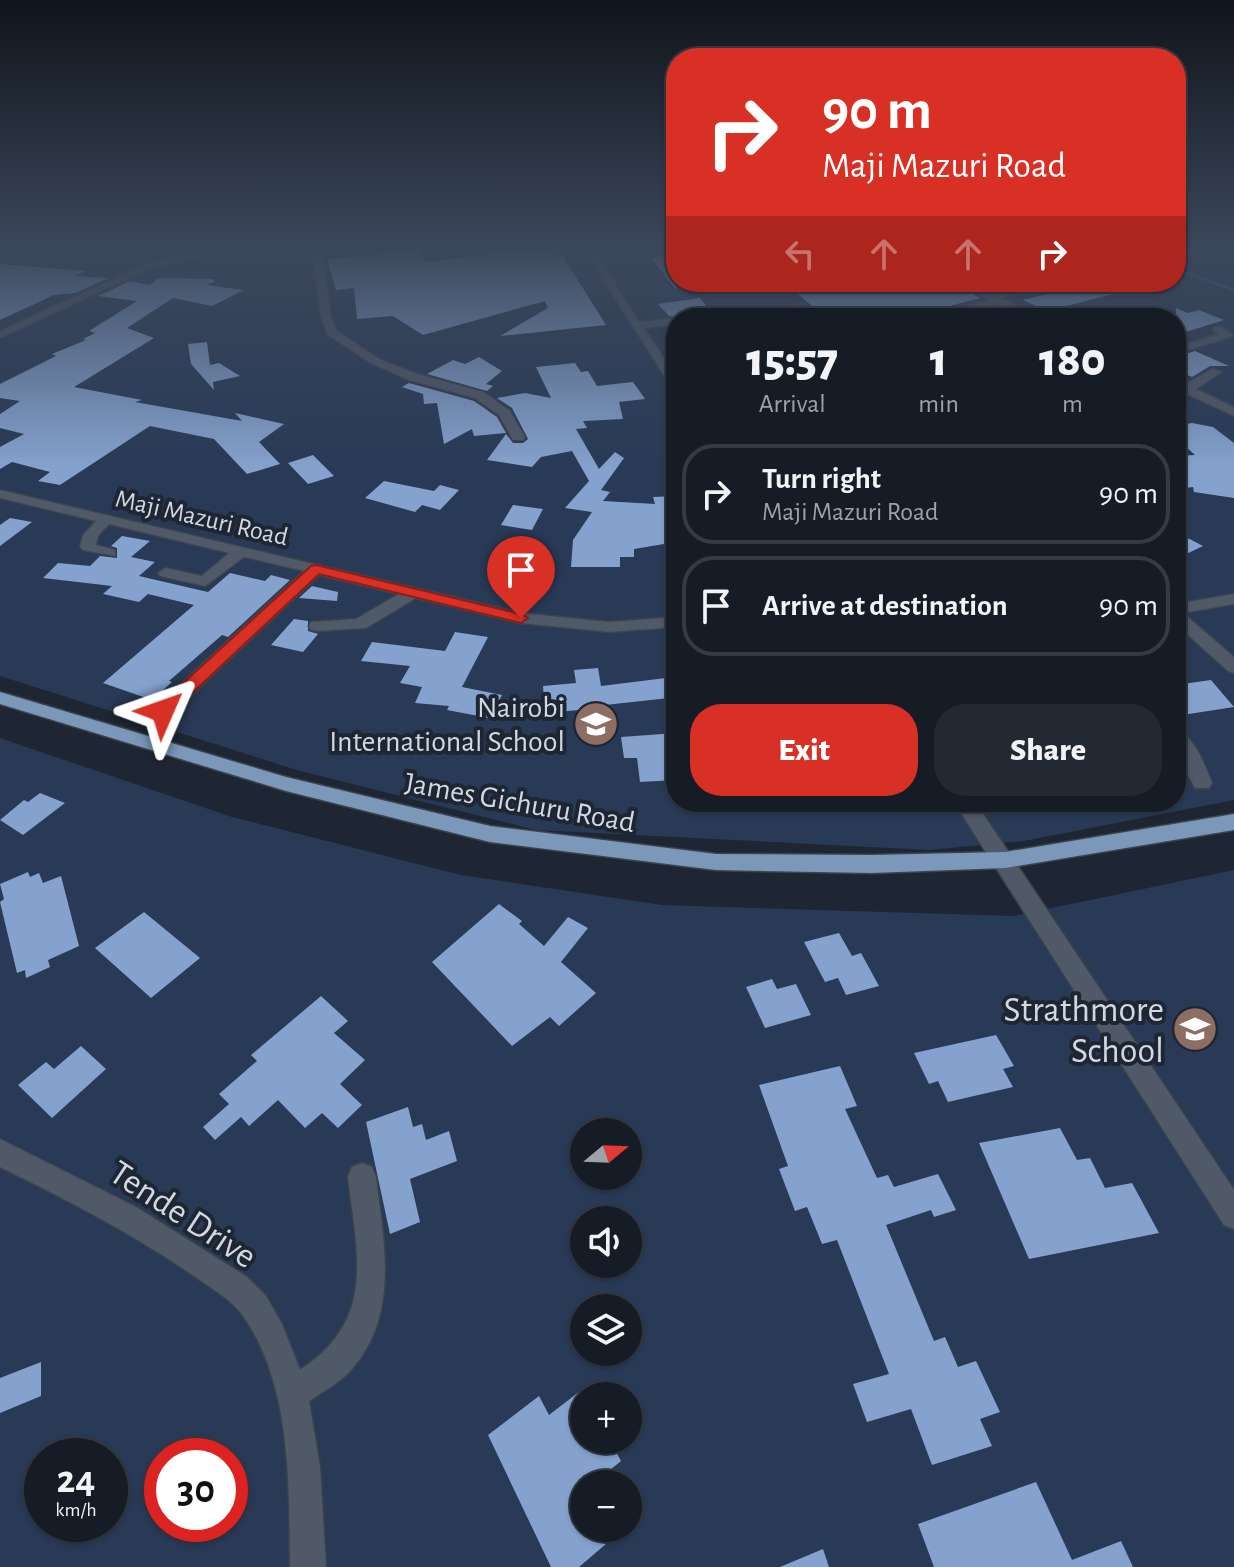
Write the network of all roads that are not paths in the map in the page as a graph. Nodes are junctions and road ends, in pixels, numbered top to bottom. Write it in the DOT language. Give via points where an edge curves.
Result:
graph roads {
  1 [pos="28,322"];
  2 [pos="328,322"];
  3 [pos="634,322"];
  4 [pos="666,322"];
  5 [pos="636,326"];
  6 [pos="1218,329"];
  7 [pos="0,335"];
  8 [pos="1186,348"];
  9 [pos="666,370"];
  10 [pos="1216,372"];
  11 [pos="1186,385"];
  12 [pos="1186,389"];
  13 [pos="1234,412"];
  14 [pos="518,437"];
  15 [pos="0,494"];
  16 [pos="106,519"];
  17 [pos="241,551"];
  18 [pos="110,553"];
  19 [pos="316,569"];
  20 [pos="166,573"];
  21 [pos="414,592"];
  22 [pos="1234,599"];
  23 [pos="1186,610"];
  24 [pos="1186,621"];
  25 [pos="666,623"];
  26 [pos="317,626"];
  27 [pos="1234,667"];
  28 [pos="0,698"];
  29 [pos="151,707"];
  30 [pos="1186,751"];
  31 [pos="1202,783"];
  32 [pos="971,812"];
  33 [pos="1234,822"];
  34 [pos="1005,860"];
  35 [pos="0,1153"];
  36 [pos="362,1177"];
  37 [pos="1234,1215"];
  38 [pos="291,1395"];
  39 [pos="308,1567"];
  1 -- 7 [label="street"];
  2 -- 14 [label="street" via="332,333 375,361 479,395 504,413"];
  3 -- 5 [label="street"];
  4 -- 5 [label="street"];
  5 -- 9 [label="street"];
  6 -- 8 [label="street" via="1229,335"];
  10 -- 11 [label="street"];
  12 -- 13 [label="street"];
  15 -- 16 [label="street, Maji Mazuri Road"];
  16 -- 17 [label="street, Maji Mazuri Road"];
  16 -- 18 [label="street" via="88,547"];
  17 -- 19 [label="street, Maji Mazuri Road"];
  17 -- 20 [label="street" via="205,581"];
  19 -- 21 [label="street, Maji Mazuri Road"];
  19 -- 29 [label="street" via="163,711"];
  21 -- 25 [label="street, Maji Mazuri Road" via="565,624"];
  21 -- 26 [label="street" via="360,624"];
  22 -- 23 [label="street"];
  24 -- 27 [label="street"];
  28 -- 34 [label="main road, James Gichuru Road" via="286,784 490,834 716,862"];
  30 -- 31 [label="street"];
  32 -- 34 [label="street"];
  33 -- 34 [label="main road, James Gichuru Road"];
  34 -- 37 [label="street"];
  35 -- 38 [label="street, Tende Drive" via="145,1226 254,1305 281,1356"];
  36 -- 38 [label="street" via="370,1308 338,1361"];
  38 -- 39 [label="street, Tende Drive"];
}
